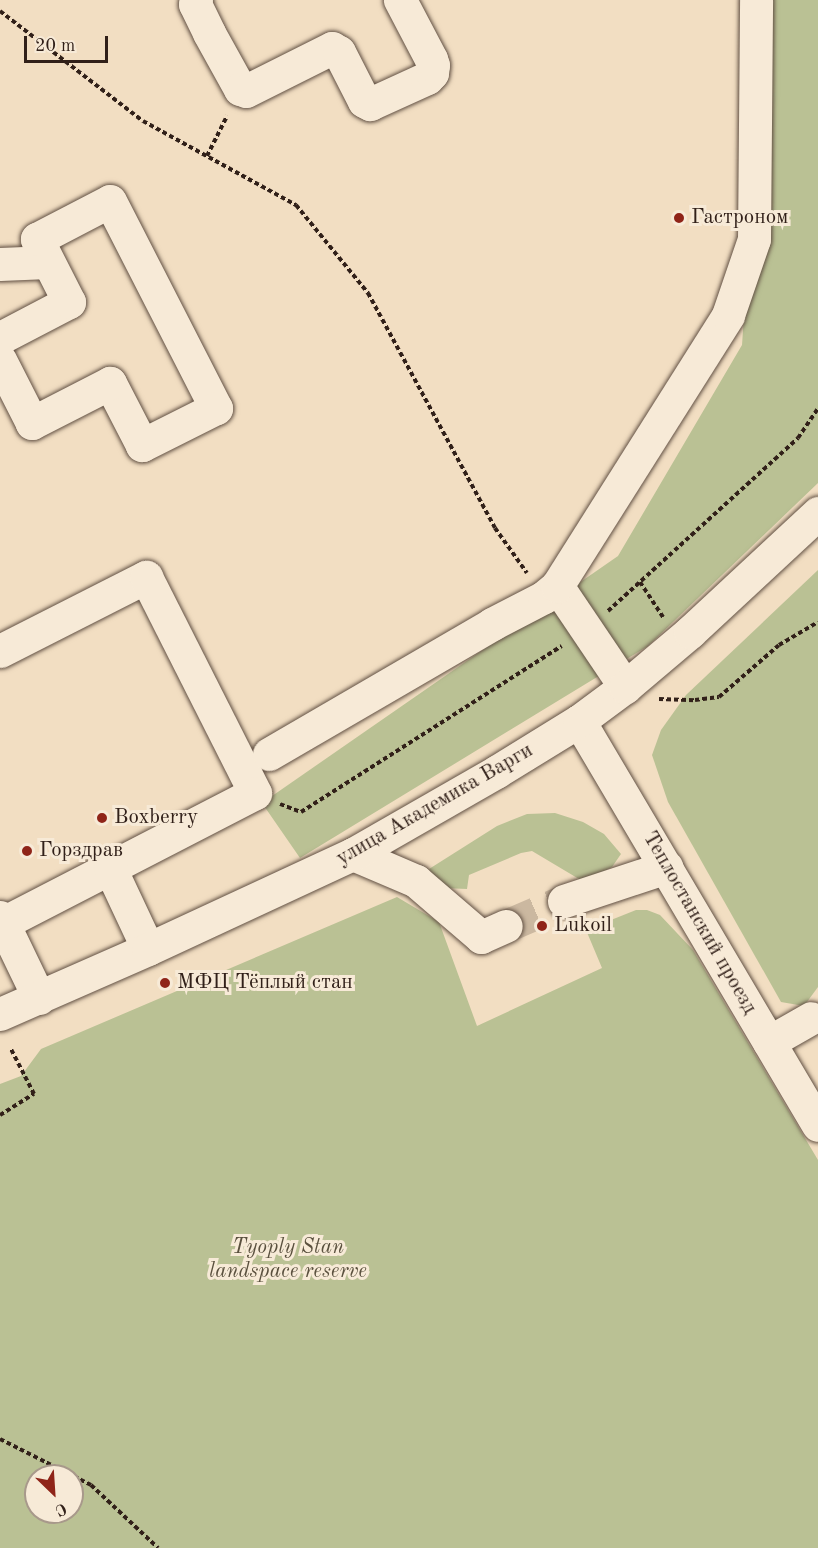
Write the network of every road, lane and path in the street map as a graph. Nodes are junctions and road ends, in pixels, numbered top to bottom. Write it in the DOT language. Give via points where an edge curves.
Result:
graph roads {
  1 [pos="196,0"];
  2 [pos="400,0"];
  3 [pos="756,0"];
  4 [pos="0,11"];
  5 [pos="224,122"];
  6 [pos="207,156"];
  7 [pos="48,262"];
  8 [pos="0,264"];
  9 [pos="0,338"];
  10 [pos="0,360"];
  11 [pos="818,408"];
  12 [pos="818,513"];
  13 [pos="551,592"];
  14 [pos="818,622"];
  15 [pos="587,630"];
  16 [pos="0,651"];
  17 [pos="625,687"];
  18 [pos="656,699"];
  19 [pos="579,721"];
  20 [pos="269,754"];
  21 [pos="255,793"];
  22 [pos="353,854"];
  23 [pos="667,867"];
  24 [pos="110,868"];
  25 [pos="564,901"];
  26 [pos="1,920"];
  27 [pos="506,926"];
  28 [pos="148,950"];
  29 [pos="39,998"];
  30 [pos="0,1014"];
  31 [pos="811,1018"];
  32 [pos="769,1042"];
  33 [pos="11,1048"];
  34 [pos="0,1115"];
  35 [pos="818,1125"];
  36 [pos="0,1439"];
  37 [pos="158,1548"];
  1 -- 2 [label="street" via="240,89 246,91 332,48 339,52 364,101 370,104 432,73 431,59"];
  3 -- 13 [label="street" via="754,239 728,315"];
  4 -- 6 [label="path" via="143,121"];
  5 -- 6 [label="path"];
  6 -- 13 [label="path" via="296,205 368,293 495,528"];
  7 -- 8 [label="street"];
  7 -- 9 [label="street" via="69,302"];
  7 -- 10 [label="street" via="37,239 110,201 216,408 142,445 110,383 32,423"];
  11 -- 15 [label="path" via="798,438"];
  12 -- 17 [label="street, улица Академика Варги"];
  13 -- 15 [label="street"];
  13 -- 20 [label="street"];
  14 -- 18 [label="path" via="779,645 719,697"];
  15 -- 17 [label="street"];
  15 -- 21 [label="path" via="301,812"];
  16 -- 21 [label="street" via="146,577"];
  17 -- 19 [label="street, улица Академика Варги"];
  19 -- 22 [label="street, улица Академика Варги"];
  19 -- 23 [label="street, Теплостанский проезд"];
  21 -- 24 [label="street"];
  22 -- 27 [label="street" via="416,881 481,937"];
  22 -- 28 [label="street, улица Академика Варги"];
  23 -- 25 [label="street"];
  23 -- 32 [label="street, Теплостанский проезд"];
  24 -- 26 [label="street"];
  24 -- 28 [label="street"];
  26 -- 29 [label="street"];
  28 -- 29 [label="street, улица Академика Варги"];
  29 -- 30 [label="street, улица Академика Варги"];
  31 -- 32 [label="street"];
  32 -- 35 [label="street, Теплостанский проезд"];
  33 -- 34 [label="path" via="34,1094"];
  36 -- 37 [label="path" via="91,1485"];
}
